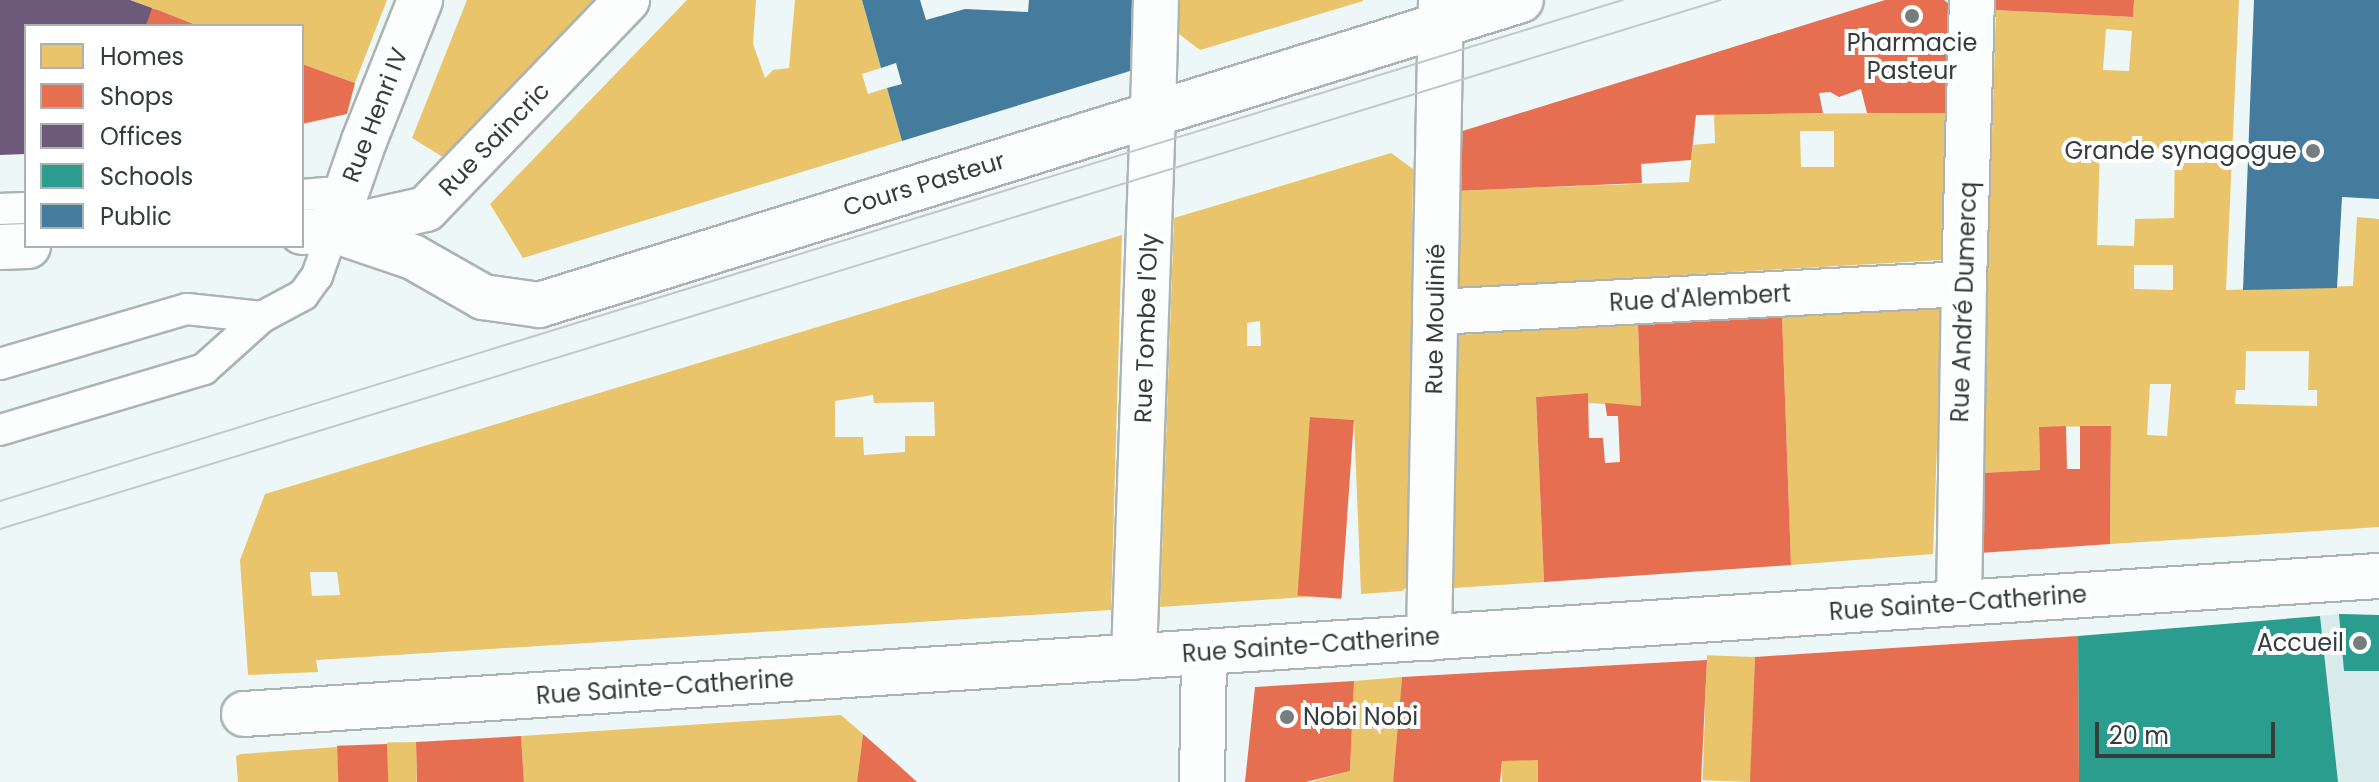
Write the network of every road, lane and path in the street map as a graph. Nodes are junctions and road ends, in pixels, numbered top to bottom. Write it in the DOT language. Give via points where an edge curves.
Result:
graph roads {
  1 [pos="420,0"];
  2 [pos="627,0"];
  3 [pos="1156,0"];
  4 [pos="1521,0"];
  5 [pos="1972,0"];
  6 [pos="1440,12"];
  7 [pos="1153,112"];
  8 [pos="24,208"];
  9 [pos="0,209"];
  10 [pos="320,214"];
  11 [pos="24,246"];
  12 [pos="0,247"];
  13 [pos="1964,284"];
  14 [pos="1435,312"];
  15 [pos="262,317"];
  16 [pos="0,364"];
  17 [pos="0,430"];
  18 [pos="2379,576"];
  19 [pos="1959,603"];
  20 [pos="1429,638"];
  21 [pos="1204,652"];
  22 [pos="1134,657"];
  23 [pos="244,714"];
  24 [pos="1202,782"];
  1 -- 10 [label="street, Rue Henri IV"];
  2 -- 10 [label="street, Rue Saincric" via="426,209"];
  3 -- 7 [label="street, Rue Tombe l'Oly"];
  4 -- 6 [label="street, Cours Pasteur"];
  5 -- 13 [label="street, Rue André Dumercq"];
  6 -- 7 [label="street, Cours Pasteur"];
  6 -- 14 [label="street, Rue Moulinié"];
  7 -- 10 [label="street, Cours Pasteur" via="539,305 483,297"];
  7 -- 22 [label="street, Rue Tombe l'Oly"];
  8 -- 9 [label="lane"];
  10 -- 15 [label="lane" via="317,276 303,295"];
  11 -- 12 [label="street"];
  13 -- 14 [label="street, Rue d'Alembert"];
  13 -- 19 [label="street, Rue André Dumercq"];
  14 -- 20 [label="street, Rue Moulinié"];
  15 -- 16 [label="lane" via="187,309"];
  15 -- 17 [label="lane" via="204,369"];
  18 -- 19 [label="street, Rue Sainte-Catherine"];
  19 -- 20 [label="street, Rue Sainte-Catherine"];
  20 -- 21 [label="street, Rue Sainte-Catherine"];
  21 -- 22 [label="street, Rue Sainte-Catherine"];
  21 -- 24 [label="street"];
  22 -- 23 [label="street, Rue Sainte-Catherine"];
}
